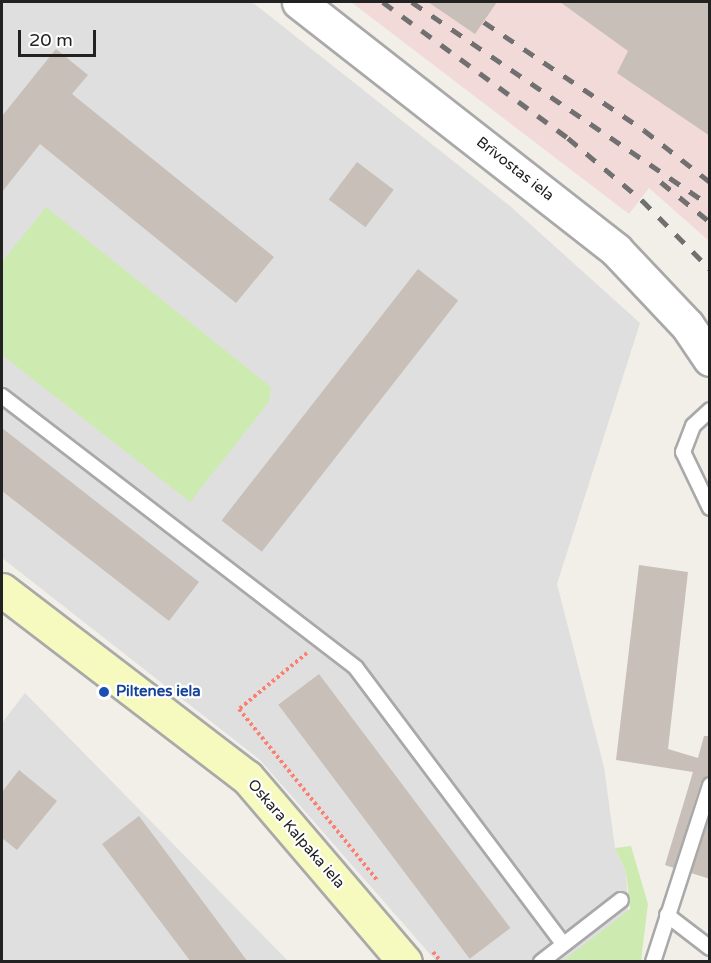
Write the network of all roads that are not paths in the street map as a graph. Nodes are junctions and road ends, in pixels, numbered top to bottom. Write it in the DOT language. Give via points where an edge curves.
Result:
graph roads {
  1 [pos="299,2"];
  2 [pos="710,359"];
  3 [pos="2,396"];
  4 [pos="710,410"];
  5 [pos="710,508"];
  6 [pos="2,590"];
  7 [pos="710,785"];
  8 [pos="621,900"];
  9 [pos="667,915"];
  10 [pos="563,944"];
  11 [pos="710,948"];
  12 [pos="417,954"];
  13 [pos="541,962"];
  14 [pos="652,962"];
  1 -- 2 [label="street, Brīvostas iela" via="616,250 687,325"];
  3 -- 10 [label="lane" via="356,668"];
  4 -- 5 [label="lane" via="693,426 683,452"];
  6 -- 12 [label="main road, Oskara Kalpaka iela" via="247,777"];
  7 -- 9 [label="lane"];
  8 -- 10 [label="lane"];
  9 -- 11 [label="lane"];
  9 -- 14 [label="lane"];
  10 -- 13 [label="lane"];
}
